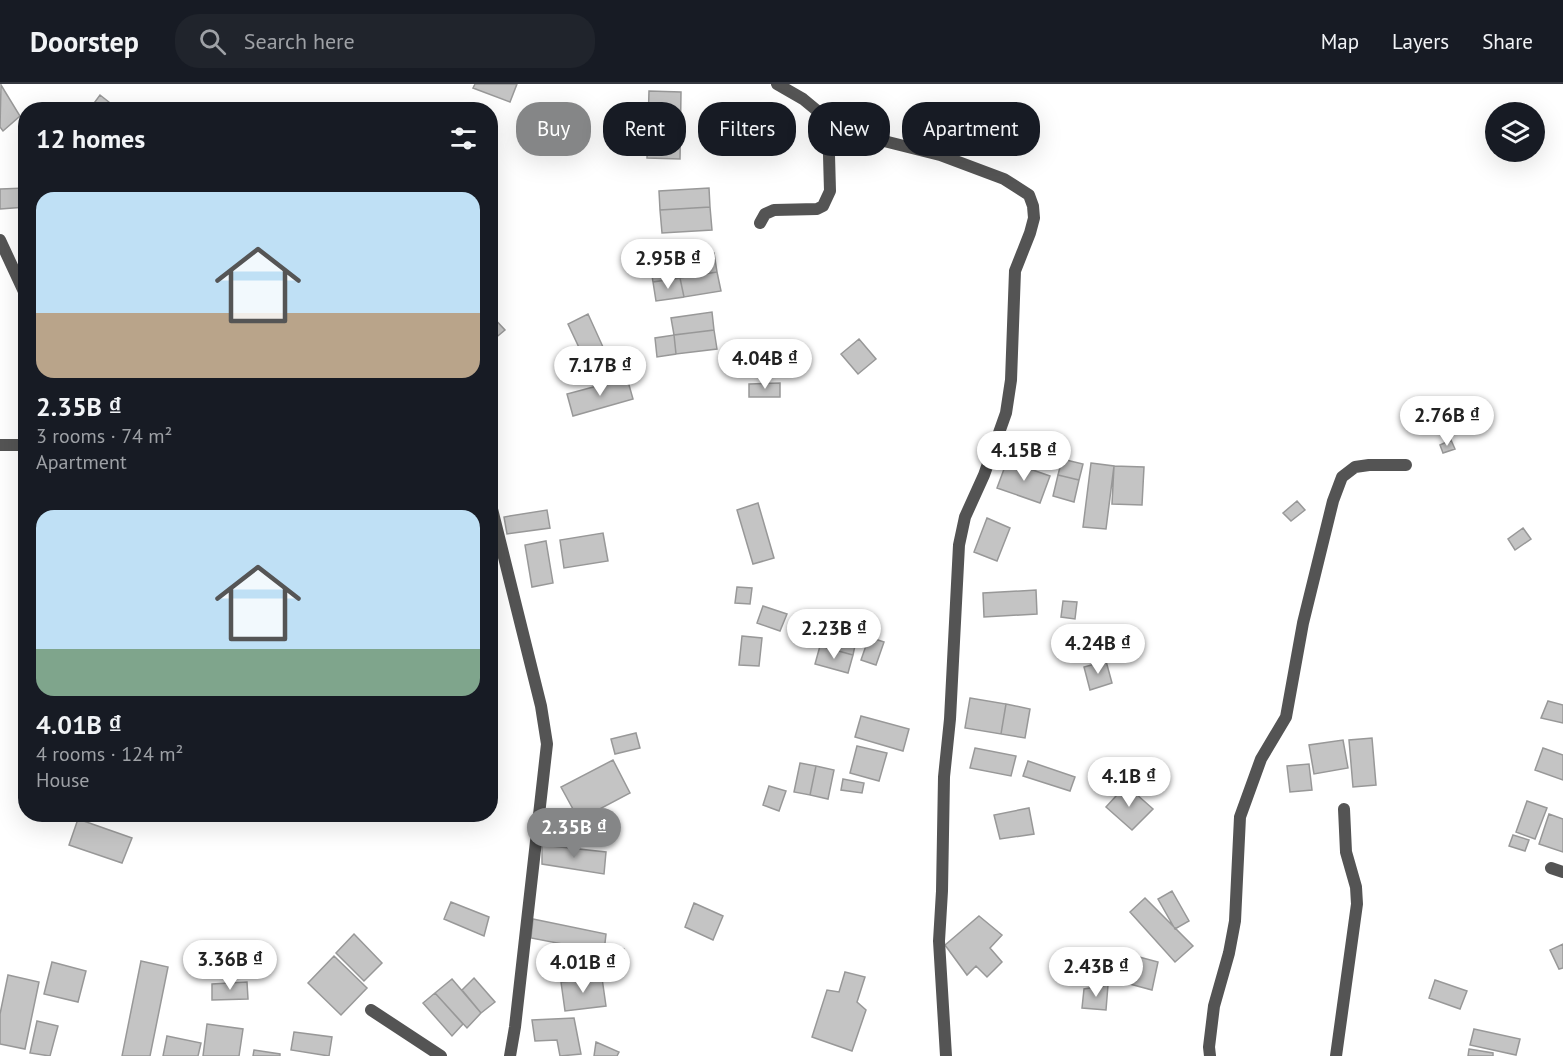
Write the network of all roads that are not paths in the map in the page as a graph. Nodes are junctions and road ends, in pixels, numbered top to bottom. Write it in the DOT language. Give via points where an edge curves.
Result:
graph roads {
  1 [pos="777,84"];
  2 [pos="808,103"];
  3 [pos="890,142"];
  4 [pos="829,156"];
  5 [pos="760,223"];
  6 [pos="0,240"];
  7 [pos="18,279"];
  8 [pos="0,445"];
  9 [pos="18,445"];
  10 [pos="1406,465"];
  11 [pos="498,533"];
  12 [pos="1344,809"];
  13 [pos="371,1010"];
  14 [pos="441,1056"];
  15 [pos="510,1056"];
  16 [pos="946,1056"];
  17 [pos="1210,1056"];
  18 [pos="1336,1056"];
  1 -- 2 [label="street"];
  3 -- 16 [label="street" via="940,155 1004,179 1029,195 1034,218 1015,271 1006,413 965,517 958,553 944,777 939,941"];
  4 -- 5 [label="street" via="830,191 823,206 774,210 765,214"];
  6 -- 7 [label="street"];
  8 -- 9 [label="street"];
  10 -- 17 [label="street" via="1355,467 1342,477 1333,501 1303,623 1286,717 1261,759 1240,817 1235,921 1214,1006"];
  11 -- 15 [label="street" via="547,744"];
  12 -- 18 [label="street" via="1346,852 1358,904"];
  13 -- 14 [label="street"];
}
